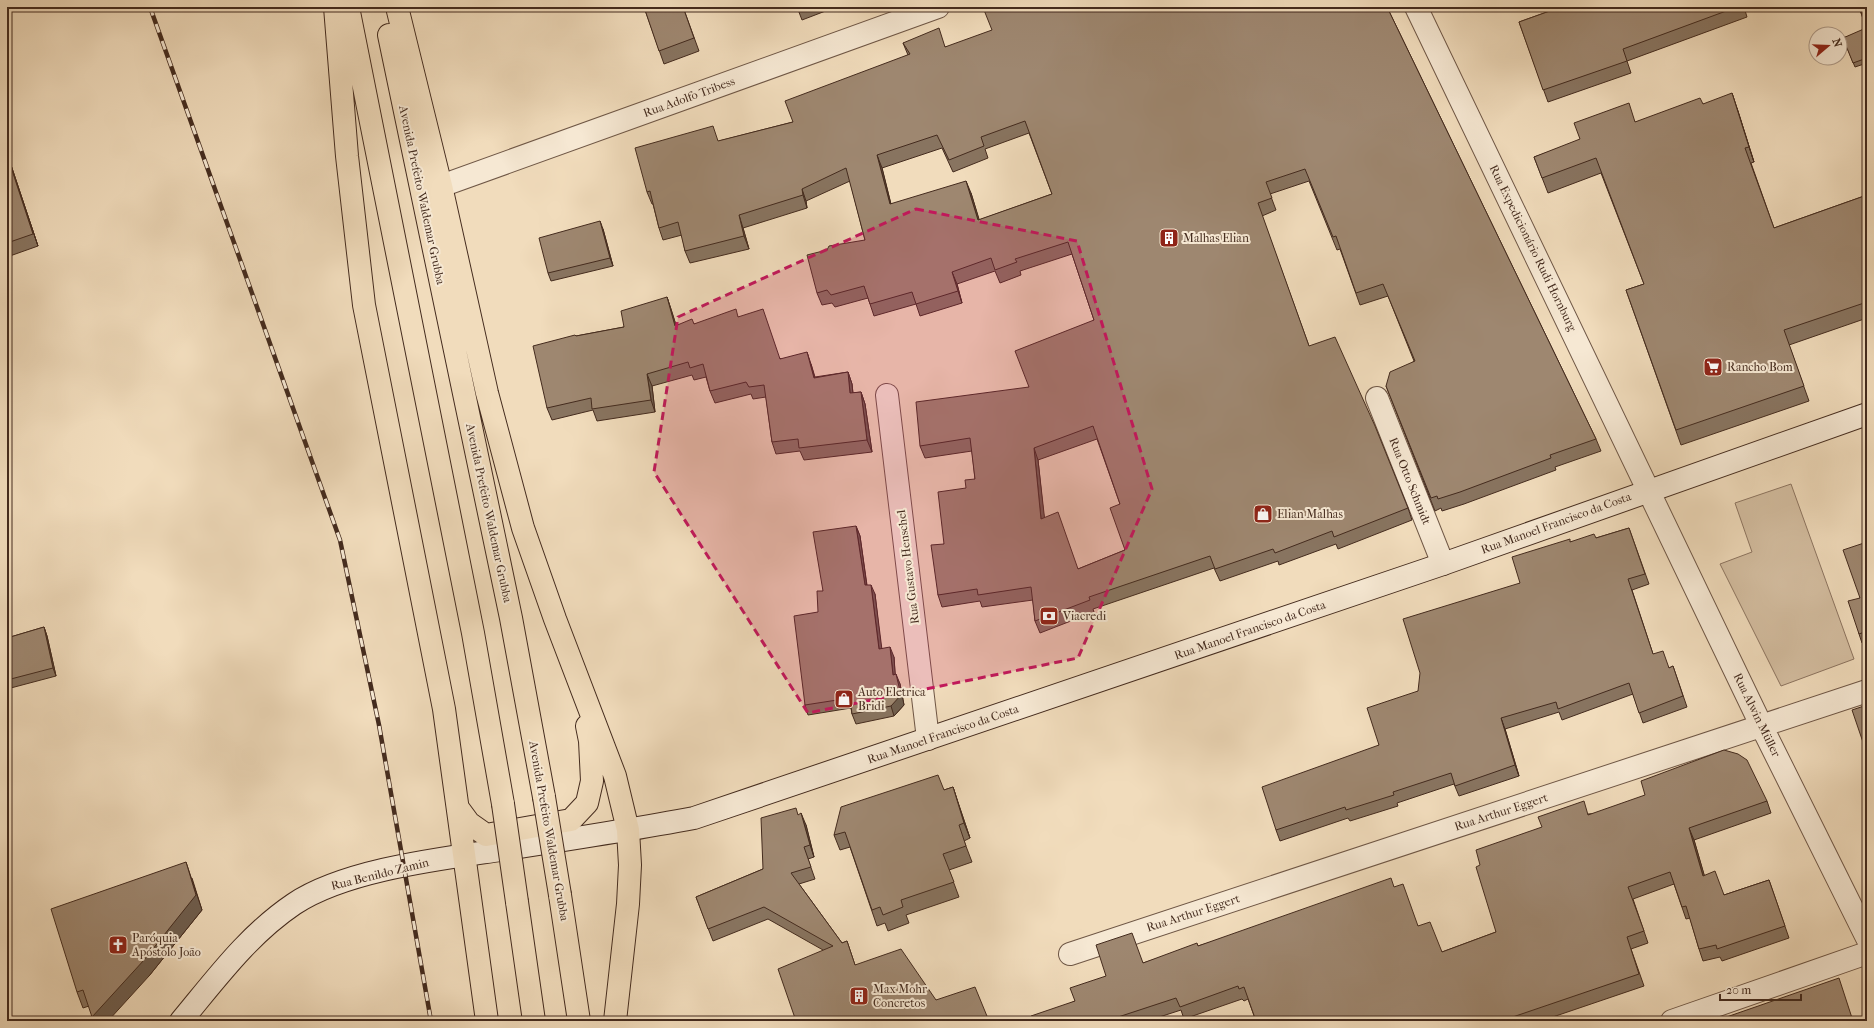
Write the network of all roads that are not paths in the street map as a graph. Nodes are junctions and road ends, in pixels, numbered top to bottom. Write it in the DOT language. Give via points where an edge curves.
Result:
graph roads {
  1 [pos="335,7"];
  2 [pos="348,7"];
  3 [pos="384,7"];
  4 [pos="397,7"];
  5 [pos="938,7"];
  6 [pos="1416,7"];
  7 [pos="441,186"];
  8 [pos="887,395"];
  9 [pos="1377,398"];
  10 [pos="1867,414"];
  11 [pos="1649,490"];
  12 [pos="1443,564"];
  13 [pos="581,686"];
  14 [pos="1867,691"];
  15 [pos="1762,727"];
  16 [pos="928,740"];
  17 [pos="458,808"];
  18 [pos="628,830"];
  19 [pos="465,855"];
  20 [pos="1867,938"];
  21 [pos="1867,953"];
  22 [pos="1070,954"];
  23 [pos="181,1021"];
  24 [pos="487,1021"];
  25 [pos="534,1021"];
  26 [pos="579,1021"];
  27 [pos="615,1021"];
  28 [pos="1672,1021"];
  1 -- 17 [label="highway" via="347,156 364,305 444,709"];
  2 -- 25 [label="highway, bridge" via="471,625 503,804"];
  3 -- 26 [label="highway, Avenida Prefeito Waldemar Grubba, bridge" via="511,618 544,796"];
  4 -- 7 [label="highway"];
  5 -- 7 [label="street, Rua Adolfo Tribess"];
  6 -- 11 [label="street, Rua Expedicionário Rudi Hornburg"];
  7 -- 13 [label="highway" via="487,393 523,528"];
  8 -- 16 [label="street, Rua Gustavo Henschel"];
  9 -- 12 [label="street, Rua Otto Schmidt"];
  10 -- 11 [label="street, Rua Manoel Francisco da Costa"];
  11 -- 12 [label="street, Rua Manoel Francisco da Costa"];
  11 -- 15 [label="street, Rua Alwin Müller"];
  12 -- 16 [label="street, Rua Manoel Francisco da Costa"];
  13 -- 17 [label="highway" via="590,741 592,781 588,803 571,820 486,835 469,823"];
  13 -- 18 [label="highway" via="615,776"];
  14 -- 15 [label="street, Rua Arthur Eggert"];
  15 -- 20 [label="street, Rua Alwin Müller"];
  15 -- 22 [label="street, Rua Arthur Eggert"];
  16 -- 18 [label="street, Rua Manoel Francisco da Costa" via="694,818"];
  17 -- 19 [label="highway"];
  18 -- 19 [label="street, Rua Manoel Francisco da Costa"];
  18 -- 27 [label="highway" via="628,904"];
  19 -- 23 [label="street, Rua Benildo Zamin" via="404,866 340,882 295,904 256,933"];
  19 -- 24 [label="highway"];
  21 -- 28 [label="street"];
}
